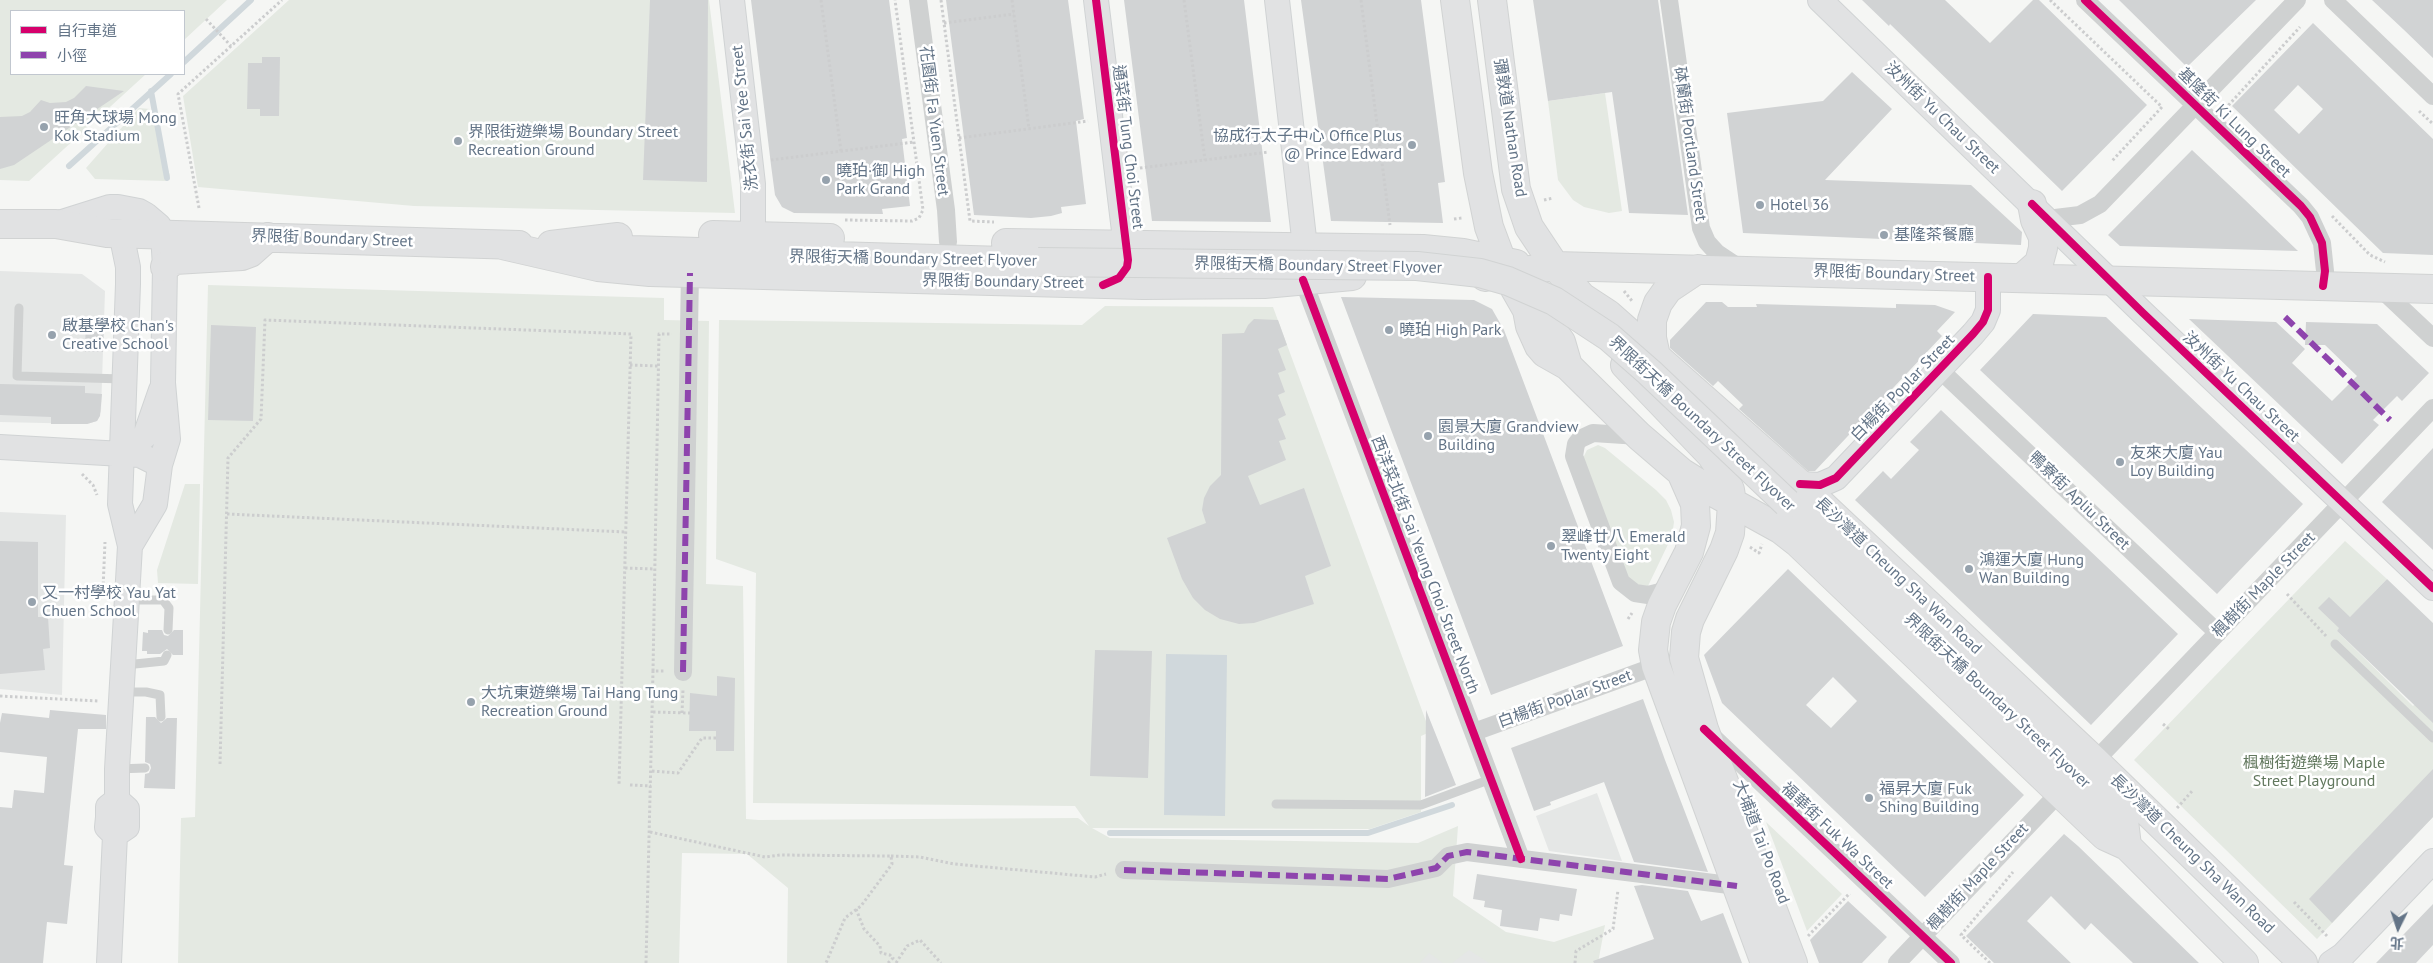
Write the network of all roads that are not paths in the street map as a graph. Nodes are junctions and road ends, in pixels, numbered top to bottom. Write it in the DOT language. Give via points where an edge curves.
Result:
graph roads {
  1 [pos="732,0"];
  2 [pos="918,0"];
  3 [pos="1096,0"];
  4 [pos="1277,0"];
  5 [pos="1455,0"];
  6 [pos="1492,0"];
  7 [pos="1669,0"];
  8 [pos="1820,0"];
  9 [pos="2085,0"];
  10 [pos="2297,0"];
  11 [pos="2333,0"];
  12 [pos="2433,96"];
  13 [pos="2196,105"];
  14 [pos="2039,211"];
  15 [pos="0,224"];
  16 [pos="56,224"];
  17 [pos="121,234"];
  18 [pos="163,234"];
  19 [pos="268,237"];
  20 [pos="948,242"];
  21 [pos="502,245"];
  22 [pos="753,245"];
  23 [pos="1127,246"];
  24 [pos="1305,247"];
  25 [pos="165,267"];
  26 [pos="1504,267"];
  27 [pos="1545,267"];
  28 [pos="1698,269"];
  29 [pos="1743,270"];
  30 [pos="690,273"];
  31 [pos="1988,277"];
  32 [pos="2022,278"];
  33 [pos="1303,280"];
  34 [pos="2109,280"];
  35 [pos="1103,285"];
  36 [pos="2323,286"];
  37 [pos="2379,287"];
  38 [pos="2433,288"];
  39 [pos="1582,297"];
  40 [pos="19,308"];
  41 [pos="2433,338"];
  42 [pos="1656,356"];
  43 [pos="1940,370"];
  44 [pos="124,379"];
  45 [pos="163,383"];
  46 [pos="2433,408"];
  47 [pos="1639,436"];
  48 [pos="0,446"];
  49 [pos="121,453"];
  50 [pos="160,465"];
  51 [pos="1681,472"];
  52 [pos="1800,484"];
  53 [pos="1732,503"];
  54 [pos="2343,503"];
  55 [pos="130,546"];
  56 [pos="1675,580"];
  57 [pos="2433,588"];
  58 [pos="126,600"];
  59 [pos="168,630"];
  60 [pos="2218,633"];
  61 [pos="2335,644"];
  62 [pos="167,654"];
  63 [pos="122,666"];
  64 [pos="1656,666"];
  65 [pos="683,678"];
  66 [pos="107,695"];
  67 [pos="161,717"];
  68 [pos="1704,729"];
  69 [pos="1474,732"];
  70 [pos="2433,738"];
  71 [pos="2095,761"];
  72 [pos="145,768"];
  73 [pos="117,769"];
  74 [pos="1491,779"];
  75 [pos="2060,792"];
  76 [pos="1276,804"];
  77 [pos="2125,833"];
  78 [pos="1521,859"];
  79 [pos="2433,861"];
  80 [pos="1124,870"];
  81 [pos="1737,886"];
  82 [pos="1923,936"];
  83 [pos="109,963"];
  84 [pos="1765,963"];
  85 [pos="1793,963"];
  86 [pos="1898,963"];
  87 [pos="1951,963"];
  88 [pos="2244,963"];
  89 [pos="2303,963"];
  90 [pos="2332,963"];
  1 -- 22 [label="street, 洗衣街 Sai Yee Street" via="753,184"];
  2 -- 20 [label="street, 花園街 Fa Yuen Street"];
  3 -- 23 [label="street, 通菜街 Tung Choi Street"];
  4 -- 24 [label="street"];
  5 -- 26 [label="main road" via="1478,173 1489,227"];
  6 -- 27 [label="main road, 彌敦道 Nathan Road" via="1516,188"];
  7 -- 29 [label="street, 砵蘭街 Portland Street" via="1701,228 1717,253"];
  8 -- 14 [label="street, 汝州街 Yu Chau Street"];
  9 -- 13 [label="street, 基隆街 Ki Lung Street"];
  10 -- 13 [label="street"];
  11 -- 12 [label="street"];
  13 -- 14 [label="street" via="2100,204 2080,215"];
  13 -- 36 [label="street, 基隆街 Ki Lung Street" via="2310,217 2322,243 2325,264"];
  14 -- 32 [label="main road" via="2044,248 2039,263"];
  14 -- 34 [label="street, 汝州街 Yu Chau Street"];
  15 -- 16 [label="main road, 界限街 Boundary Street"];
  16 -- 17 [label="main road, 界限街 Boundary Street"];
  16 -- 18 [label="street, 界限街 Boundary Street" via="110,207 139,211 159,226"];
  17 -- 18 [label="main road, 界限街 Boundary Street"];
  17 -- 44 [label="street" via="128,267"];
  18 -- 19 [label="main road, 界限街 Boundary Street"];
  18 -- 25 [label="street"];
  19 -- 21 [label="main road, 界限街 Boundary Street"];
  19 -- 25 [label="main road" via="250,254 175,260"];
  20 -- 22 [label="main road, 界限街 Boundary Street"];
  20 -- 23 [label="main road, 界限街 Boundary Street"];
  21 -- 22 [label="main road, 界限街 Boundary Street" via="650,252"];
  21 -- 30 [label="main road, 界限街 Boundary Street" via="598,268"];
  22 -- 77 [label="main road, 界限街天橋 Boundary Street Flyover, bridge" via="1057,262 1417,266 1480,273 1528,288 1580,316 1649,372"];
  23 -- 24 [label="main road, 界限街 Boundary Street"];
  23 -- 35 [label="street, 通菜街 Tung Choi Street" via="1127,267 1119,278"];
  24 -- 26 [label="main road, 界限街 Boundary Street" via="1422,249"];
  25 -- 45 [label="street"];
  26 -- 27 [label="main road, 界限街 Boundary Street"];
  26 -- 33 [label="main road, 界限街 Boundary Street" via="1455,280 1337,276"];
  26 -- 47 [label="main road" via="1527,310 1539,346 1568,366"];
  27 -- 28 [label="main road, 界限街 Boundary Street"];
  27 -- 39 [label="main road, 彌敦道 Nathan Road"];
  28 -- 29 [label="main road, 界限街 Boundary Street"];
  28 -- 42 [label="main road" via="1668,289 1658,303 1652,320"];
  29 -- 31 [label="main road, 界限街 Boundary Street"];
  30 -- 35 [label="main road, 界限街 Boundary Street"];
  30 -- 65 [label="street"];
  31 -- 32 [label="main road, 界限街 Boundary Street"];
  31 -- 43 [label="street, 白楊街 Poplar Street" via="1988,310 1983,322"];
  32 -- 34 [label="main road, 界限街 Boundary Street"];
  33 -- 35 [label="main road, 界限街 Boundary Street" via="1264,284"];
  33 -- 69 [label="street, 西洋菜北街 Sai Yeung Choi Street North"];
  34 -- 36 [label="main road, 界限街 Boundary Street"];
  34 -- 54 [label="street, 汝州街 Yu Chau Street"];
  36 -- 37 [label="main road, 界限街 Boundary Street"];
  37 -- 38 [label="main road, 界限街 Boundary Street"];
  37 -- 41 [label="street"];
  39 -- 42 [label="main road, 長沙灣道 Cheung Sha Wan Road" via="1608,314"];
  39 -- 53 [label="main road" via="1589,318 1623,363 1711,455 1722,471"];
  40 -- 44 [label="lane" via="17,376"];
  42 -- 52 [label="main road, 長沙灣道 Cheung Sha Wan Road"];
  43 -- 52 [label="street, 白楊街 Poplar Street" via="1836,478 1820,485"];
  43 -- 60 [label="street, 鴨寮街 Apliu Street"];
  44 -- 49 [label="street"];
  45 -- 49 [label="street" via="145,436"];
  45 -- 50 [label="street" via="168,439"];
  46 -- 54 [label="street, 楓樹街 Maple Street"];
  47 -- 51 [label="main road"];
  47 -- 56 [label="street" via="1601,432 1586,435 1576,444 1575,462 1621,582 1635,593 1648,595 1660,592"];
  48 -- 49 [label="street"];
  49 -- 50 [label="street" via="140,455"];
  49 -- 55 [label="street" via="120,504"];
  50 -- 55 [label="street" via="155,504"];
  51 -- 53 [label="main road"];
  51 -- 56 [label="main road" via="1695,504 1696,526"];
  52 -- 71 [label="main road, 長沙灣道 Cheung Sha Wan Road"];
  53 -- 68 [label="main road, 大埔道 Tai Po Road" via="1730,532 1724,550 1686,632 1686,672"];
  53 -- 75 [label="main road" via="1780,529 1798,543"];
  54 -- 57 [label="street, 汝州街 Yu Chau Street"];
  54 -- 60 [label="street, 楓樹街 Maple Street"];
  55 -- 58 [label="street"];
  56 -- 64 [label="main road" via="1656,622 1653,650"];
  58 -- 59 [label="lane" via="163,600 168,608"];
  58 -- 63 [label="street"];
  60 -- 71 [label="street, 楓樹街 Maple Street"];
  61 -- 70 [label="lane"];
  62 -- 63 [label="lane" via="164,662"];
  63 -- 66 [label="street"];
  64 -- 69 [label="street, 白楊街 Poplar Street"];
  64 -- 81 [label="main road"];
  66 -- 67 [label="lane" via="146,692 160,695"];
  66 -- 73 [label="street"];
  68 -- 82 [label="street, 福華街 Fuk Wa Street"];
  68 -- 85 [label="main road, 大埔道 Tai Po Road"];
  69 -- 74 [label="street, 西洋菜北街 Sai Yeung Choi Street North"];
  71 -- 89 [label="main road, 長沙灣道 Cheung Sha Wan Road"];
  72 -- 73 [label="lane"];
  73 -- 83 [label="street" via="117,800 127,809 127,826 115,835"];
  74 -- 76 [label="lane" via="1421,805"];
  74 -- 78 [label="street, 西洋菜北街 Sai Yeung Choi Street North"];
  75 -- 77 [label="main road" via="2105,836"];
  75 -- 82 [label="street, 楓樹街 Maple Street"];
  77 -- 88 [label="main road"];
  78 -- 80 [label="street" via="1467,852 1448,856 1436,868 1388,878"];
  78 -- 81 [label="street"];
  79 -- 90 [label="street"];
  81 -- 84 [label="main road"];
  82 -- 86 [label="street, 楓樹街 Maple Street"];
  82 -- 87 [label="street, 福華街 Fuk Wa Street"];
}
